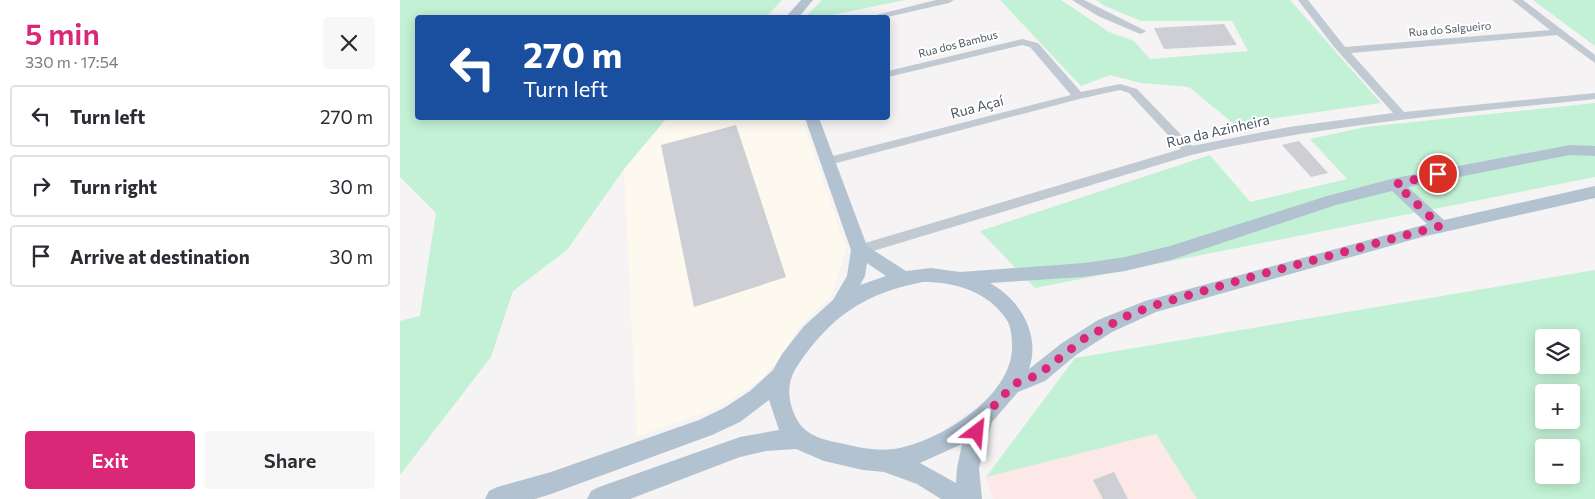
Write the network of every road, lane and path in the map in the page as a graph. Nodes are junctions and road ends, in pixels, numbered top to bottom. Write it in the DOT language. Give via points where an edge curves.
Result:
graph roads {
  1 [pos="807,0"];
  2 [pos="949,0"];
  3 [pos="1077,0"];
  4 [pos="1517,0"];
  5 [pos="1303,1"];
  6 [pos="924,3"];
  7 [pos="794,15"];
  8 [pos="879,15"];
  9 [pos="1141,31"];
  10 [pos="1558,32"];
  11 [pos="1345,50"];
  12 [pos="1595,60"];
  13 [pos="890,74"];
  14 [pos="1078,96"];
  15 [pos="1595,96"];
  16 [pos="1402,116"];
  17 [pos="813,120"];
  18 [pos="1595,142"];
  19 [pos="1574,150"];
  20 [pos="1189,151"];
  21 [pos="1595,151"];
  22 [pos="829,162"];
  23 [pos="1396,184"];
  24 [pos="1592,192"];
  25 [pos="1440,226"];
  26 [pos="860,250"];
  27 [pos="903,278"];
  28 [pos="959,278"];
  29 [pos="840,303"];
  30 [pos="781,376"];
  31 [pos="1014,384"];
  32 [pos="982,419"];
  33 [pos="799,439"];
  34 [pos="883,461"];
  35 [pos="497,499"];
  36 [pos="599,499"];
  37 [pos="962,499"];
  38 [pos="970,499"];
  1 -- 7 [label="main road"];
  2 -- 6 [label="street"];
  3 -- 9 [label="street"];
  4 -- 10 [label="street"];
  5 -- 11 [label="street"];
  6 -- 8 [label="street"];
  10 -- 11 [label="street, Rua do Salgueiro"];
  10 -- 12 [label="street"];
  11 -- 16 [label="street"];
  13 -- 14 [label="street, Rua dos Bambus" via="1022,42 1034,45"];
  14 -- 20 [label="street, Rua Açaí" via="1120,87 1133,91"];
  14 -- 22 [label="street, Rua Açaí"];
  15 -- 16 [label="street, Rua da Azinheira"];
  16 -- 20 [label="street, Rua da Azinheira" via="1302,127"];
  17 -- 22 [label="main road"];
  18 -- 19 [label="main road"];
  19 -- 21 [label="main road"];
  19 -- 23 [label="main road"];
  20 -- 26 [label="street, Rua da Azinheira"];
  22 -- 26 [label="main road"];
  23 -- 25 [label="main road"];
  23 -- 28 [label="main road" via="1333,200 1180,251 1125,264 1084,270"];
  24 -- 25 [label="main road"];
  25 -- 31 [label="main road" via="1152,306 1098,330 1038,375"];
  26 -- 27 [label="main road"];
  26 -- 29 [label="main road" via="856,276"];
  27 -- 28 [label="main road" via="923,275"];
  27 -- 29 [label="main road" via="881,284"];
  28 -- 31 [label="main road" via="1006,304 1017,319 1024,355"];
  29 -- 30 [label="main road" via="806,338"];
  30 -- 33 [label="main road" via="779,401 785,419"];
  30 -- 35 [label="main road" via="732,415 704,428"];
  31 -- 32 [label="main road"];
  32 -- 34 [label="main road" via="919,454"];
  32 -- 38 [label="main road" via="968,459 966,484"];
  33 -- 34 [label="main road" via="820,449"];
  33 -- 36 [label="main road" via="740,447"];
  34 -- 37 [label="main road" via="924,476"];
}
